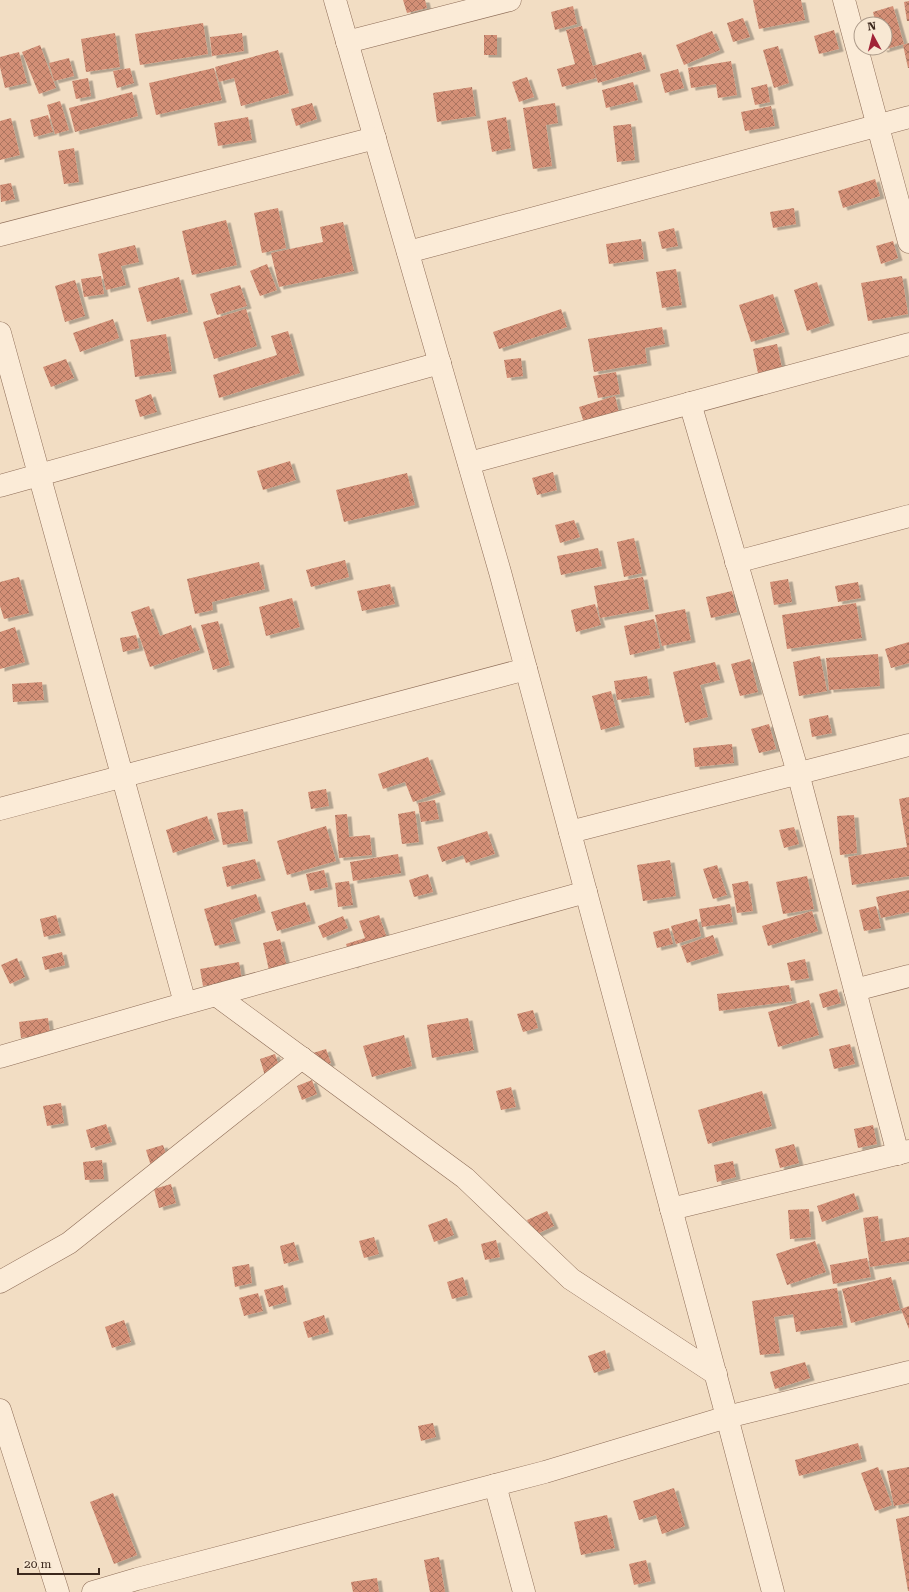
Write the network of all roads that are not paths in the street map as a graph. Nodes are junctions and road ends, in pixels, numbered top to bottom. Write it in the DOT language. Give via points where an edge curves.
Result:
graph roads {
  1 [pos="335,0"];
  2 [pos="510,0"];
  3 [pos="844,0"];
  4 [pos="347,42"];
  5 [pos="909,117"];
  6 [pos="878,125"];
  7 [pos="375,138"];
  8 [pos="0,235"];
  9 [pos="909,242"];
  10 [pos="408,252"];
  11 [pos="0,333"];
  12 [pos="909,344"];
  13 [pos="440,364"];
  14 [pos="690,402"];
  15 [pos="469,463"];
  16 [pos="39,475"];
  17 [pos="0,486"];
  18 [pos="909,516"];
  19 [pos="736,562"];
  20 [pos="526,669"];
  21 [pos="909,745"];
  22 [pos="798,774"];
  23 [pos="122,777"];
  24 [pos="0,809"];
  25 [pos="570,832"];
  26 [pos="586,892"];
  27 [pos="909,976"];
  28 [pos="855,990"];
  29 [pos="216,995"];
  30 [pos="185,1004"];
  31 [pos="0,1057"];
  32 [pos="302,1058"];
  33 [pos="903,1152"];
  34 [pos="671,1209"];
  35 [pos="0,1282"];
  36 [pos="909,1372"];
  37 [pos="716,1374"];
  38 [pos="0,1410"];
  39 [pos="728,1417"];
  40 [pos="495,1485"];
  41 [pos="58,1592"];
  42 [pos="93,1592"];
  43 [pos="524,1592"];
  44 [pos="773,1592"];
  1 -- 4 [label="street"];
  2 -- 4 [label="street"];
  3 -- 6 [label="street"];
  4 -- 7 [label="street"];
  5 -- 6 [label="street"];
  6 -- 9 [label="street"];
  6 -- 10 [label="street"];
  7 -- 8 [label="street"];
  7 -- 10 [label="street"];
  10 -- 13 [label="street"];
  11 -- 16 [label="street"];
  12 -- 14 [label="street"];
  13 -- 15 [label="street"];
  13 -- 16 [label="street"];
  14 -- 15 [label="street"];
  14 -- 19 [label="street"];
  15 -- 20 [label="street"];
  16 -- 17 [label="street"];
  16 -- 23 [label="street"];
  18 -- 19 [label="street"];
  19 -- 22 [label="street"];
  20 -- 23 [label="street"];
  20 -- 25 [label="street"];
  21 -- 22 [label="street"];
  22 -- 25 [label="street"];
  22 -- 28 [label="street"];
  23 -- 24 [label="street"];
  23 -- 30 [label="street"];
  25 -- 26 [label="street"];
  26 -- 29 [label="street"];
  26 -- 34 [label="street"];
  27 -- 28 [label="street"];
  28 -- 33 [label="street"];
  29 -- 30 [label="street"];
  29 -- 32 [label="street"];
  30 -- 31 [label="street"];
  32 -- 35 [label="street" via="69,1243"];
  32 -- 37 [label="street" via="465,1178 571,1279"];
  33 -- 34 [label="street"];
  34 -- 37 [label="street"];
  36 -- 39 [label="street"];
  37 -- 39 [label="street"];
  38 -- 41 [label="street"];
  39 -- 40 [label="street"];
  39 -- 44 [label="street"];
  40 -- 42 [label="street"];
  40 -- 43 [label="street"];
}
